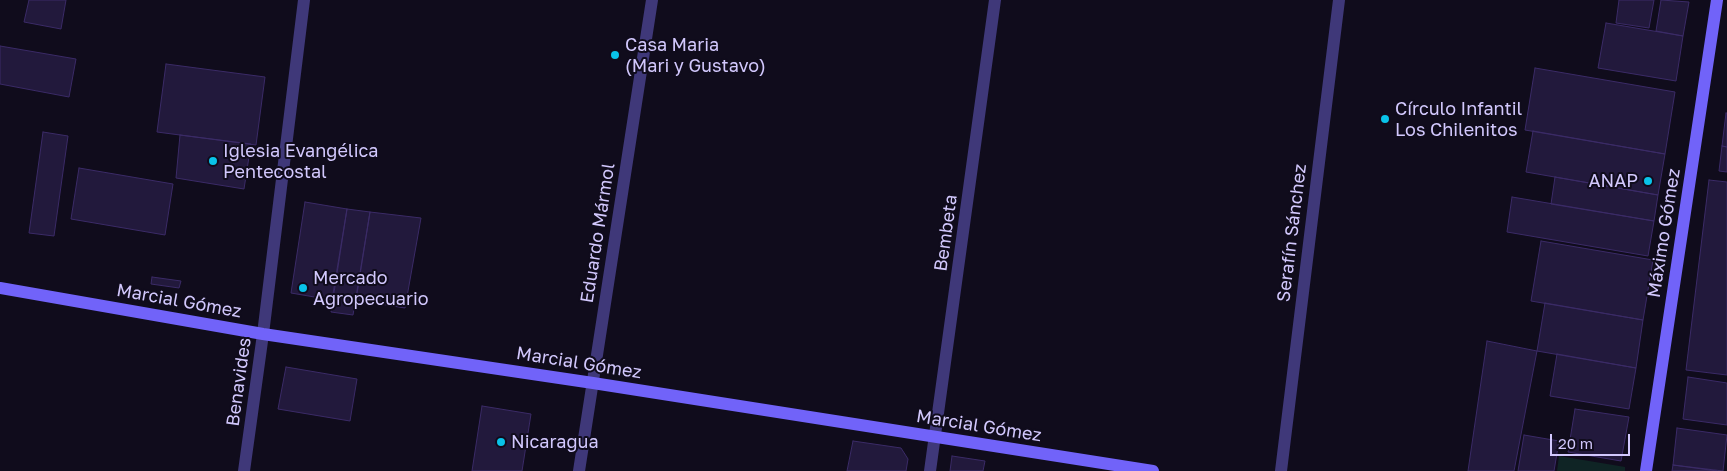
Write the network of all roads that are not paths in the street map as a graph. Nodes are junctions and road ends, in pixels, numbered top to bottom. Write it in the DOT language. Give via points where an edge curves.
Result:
graph roads {
  1 [pos="304,0"];
  2 [pos="652,0"];
  3 [pos="995,0"];
  4 [pos="1338,0"];
  5 [pos="1717,0"];
  6 [pos="0,288"];
  7 [pos="263,334"];
  8 [pos="593,382"];
  9 [pos="935,438"];
  10 [pos="244,471"];
  11 [pos="579,471"];
  12 [pos="930,471"];
  13 [pos="1153,471"];
  14 [pos="1280,471"];
  15 [pos="1646,471"];
  1 -- 7 [label="street, Benavides"];
  2 -- 8 [label="street, Eduardo Mármol"];
  3 -- 9 [label="street, Bembeta"];
  4 -- 14 [label="street, Serafín Sánchez"];
  5 -- 15 [label="main road, Máximo Gómez"];
  6 -- 7 [label="main road, Marcial Gómez"];
  7 -- 8 [label="main road, Marcial Gómez"];
  7 -- 10 [label="street, Benavides"];
  8 -- 9 [label="main road, Marcial Gómez"];
  8 -- 11 [label="street, Eduardo Mármol"];
  9 -- 12 [label="street, Bembeta"];
  9 -- 13 [label="main road, Marcial Gómez"];
}
